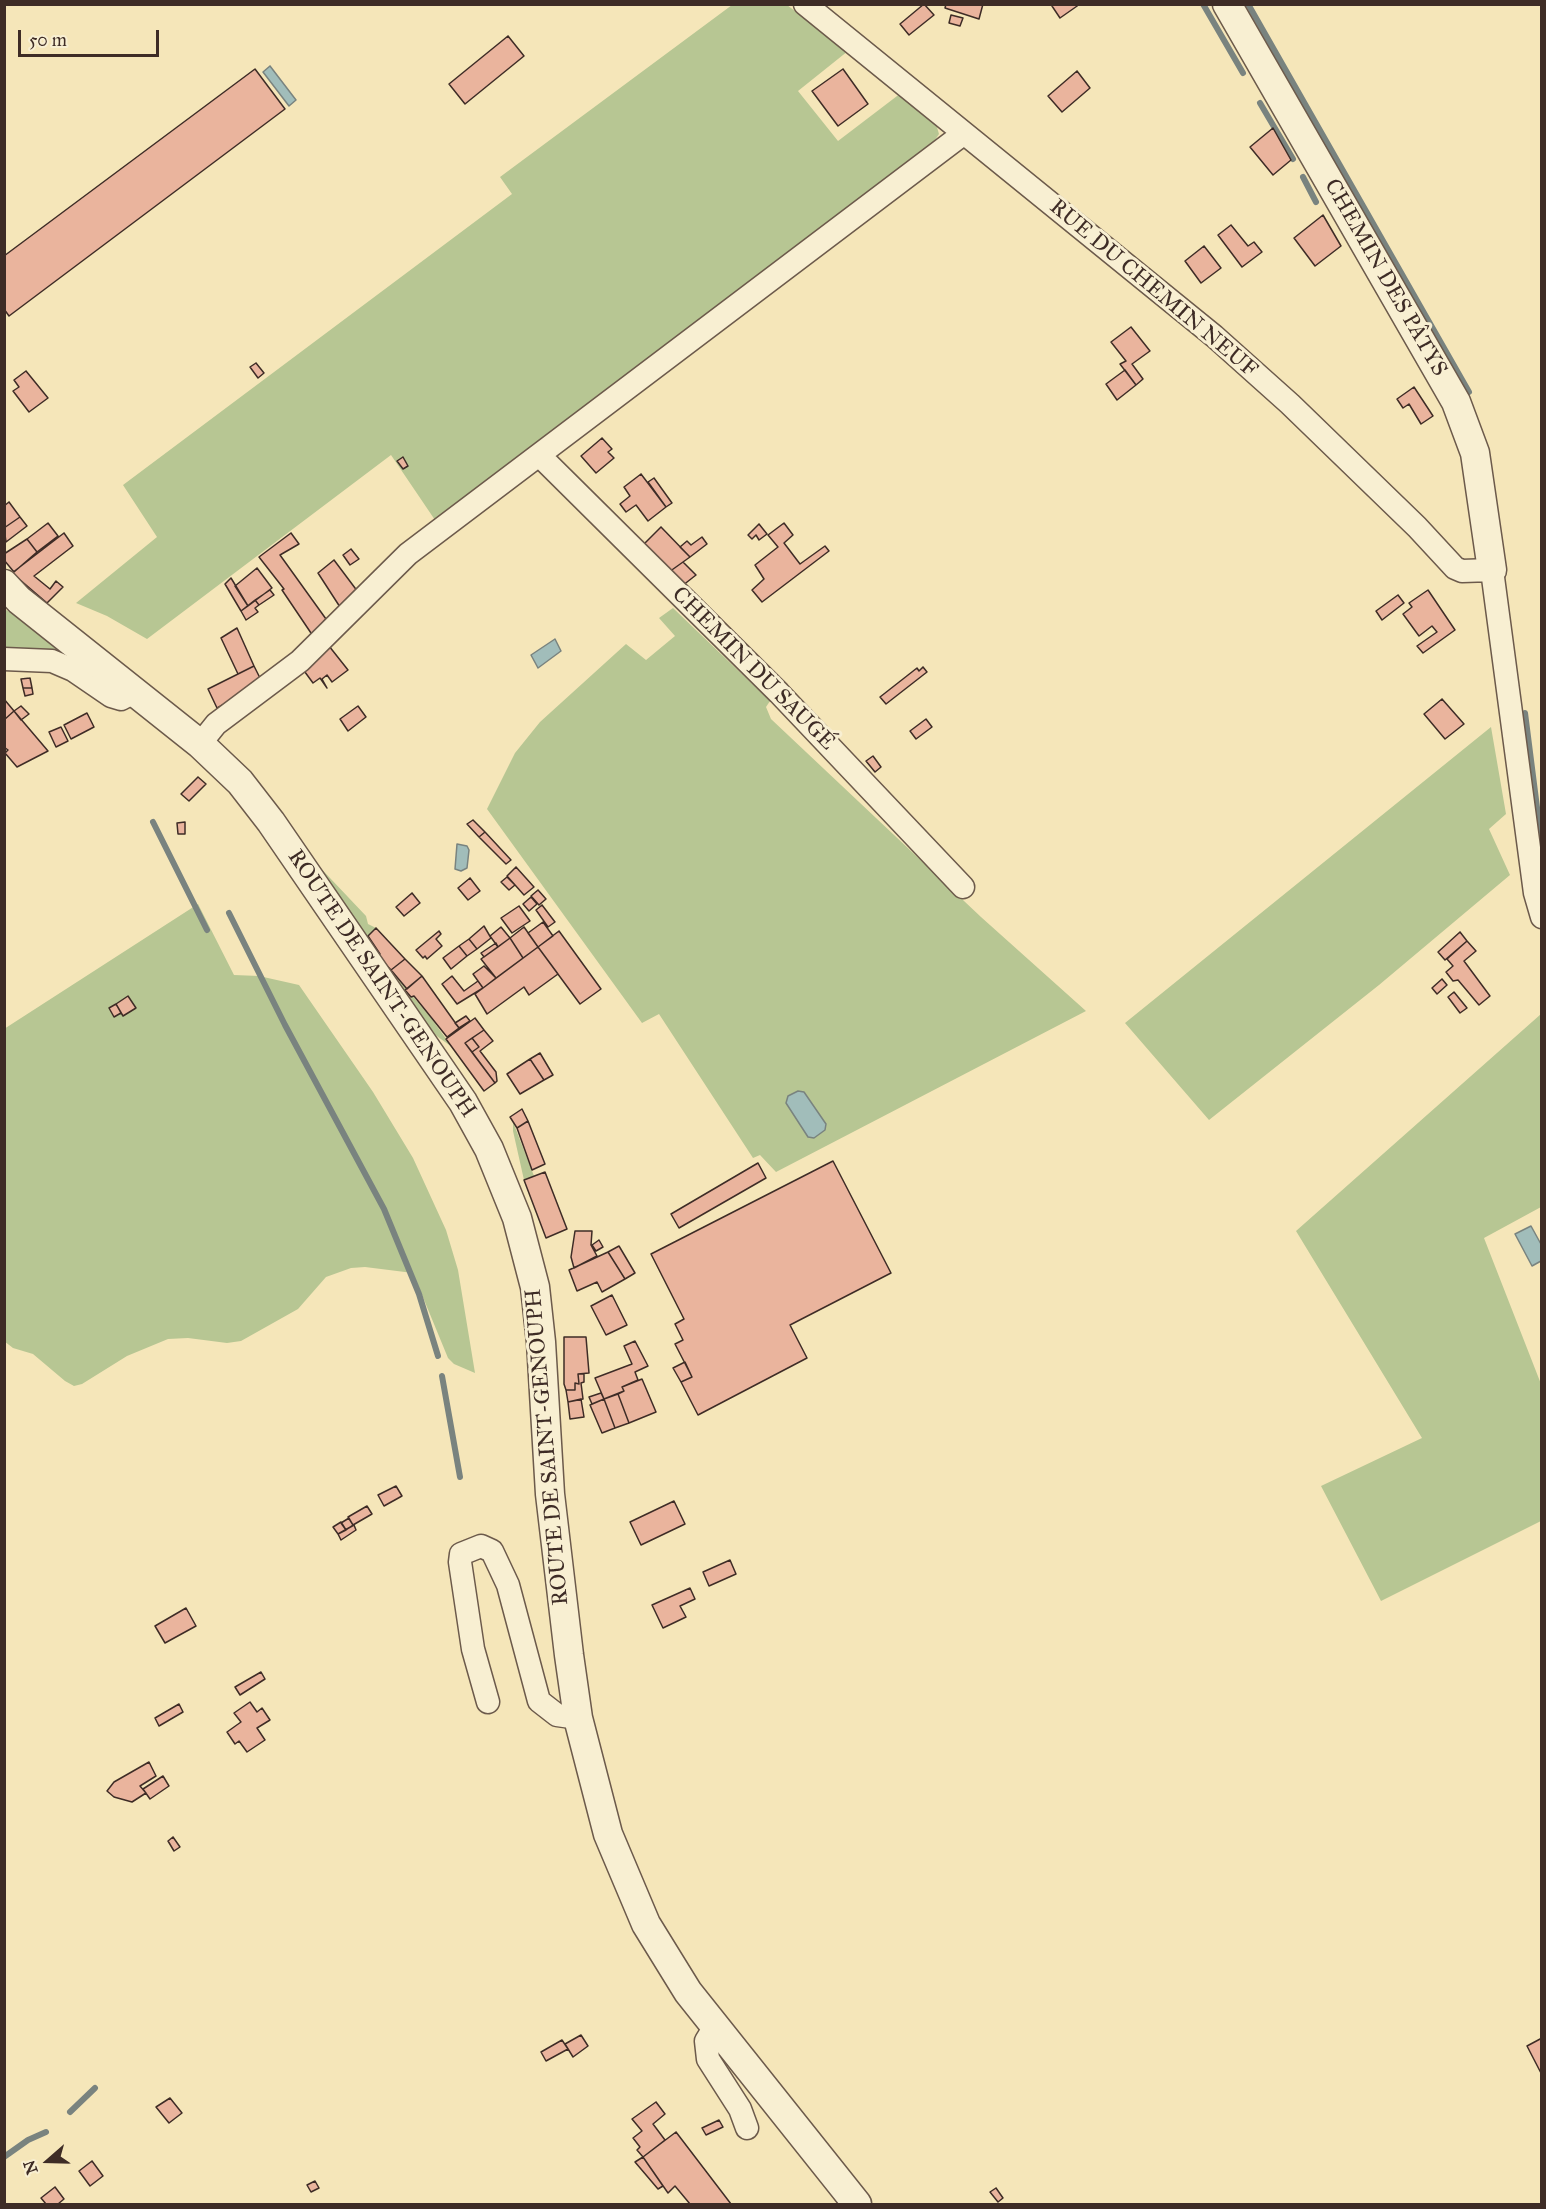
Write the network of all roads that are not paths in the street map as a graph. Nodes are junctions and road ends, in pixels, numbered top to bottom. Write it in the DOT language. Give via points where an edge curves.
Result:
graph roads {
  1 [pos="805,4"];
  2 [pos="1227,4"];
  3 [pos="963,134"];
  4 [pos="539,455"];
  5 [pos="1492,570"];
  6 [pos="4,584"];
  7 [pos="4,659"];
  8 [pos="136,691"];
  9 [pos="200,744"];
  10 [pos="963,887"];
  11 [pos="1542,917"];
  12 [pos="488,1702"];
  13 [pos="578,1718"];
  14 [pos="714,2028"];
  15 [pos="747,2128"];
  16 [pos="857,2205"];
  1 -- 3 [label="street, RUE DU CHEMIN NEUF"];
  2 -- 5 [label="street, CHEMIN DES PÂTYS" via="1456,402 1475,453"];
  3 -- 4 [label="street"];
  3 -- 5 [label="street, RUE DU CHEMIN NEUF" via="1214,336 1307,420 1455,568"];
  4 -- 9 [label="street" via="408,555 300,661 216,724"];
  4 -- 10 [label="street, CHEMIN DU SAUGÉ" via="779,693"];
  5 -- 11 [label="street" via="1535,892"];
  6 -- 8 [label="street, ROUTE DE SAINT-GENOUPH"];
  7 -- 8 [label="street" via="52,661 121,699"];
  8 -- 9 [label="street, ROUTE DE SAINT-GENOUPH"];
  9 -- 13 [label="street, ROUTE DE SAINT-GENOUPH" via="240,782 271,822 463,1102 506,1186 526,1247 538,1305 551,1510"];
  12 -- 13 [label="street" via="473,1649 460,1562 461,1554 481,1546 495,1555 508,1585 539,1701 557,1715"];
  13 -- 14 [label="street, ROUTE DE SAINT-GENOUPH" via="608,1834 624,1877 666,1959"];
  14 -- 15 [label="street" via="706,2041 708,2059 740,2109"];
  14 -- 16 [label="street, ROUTE DE SAINT-GENOUPH"];
}
